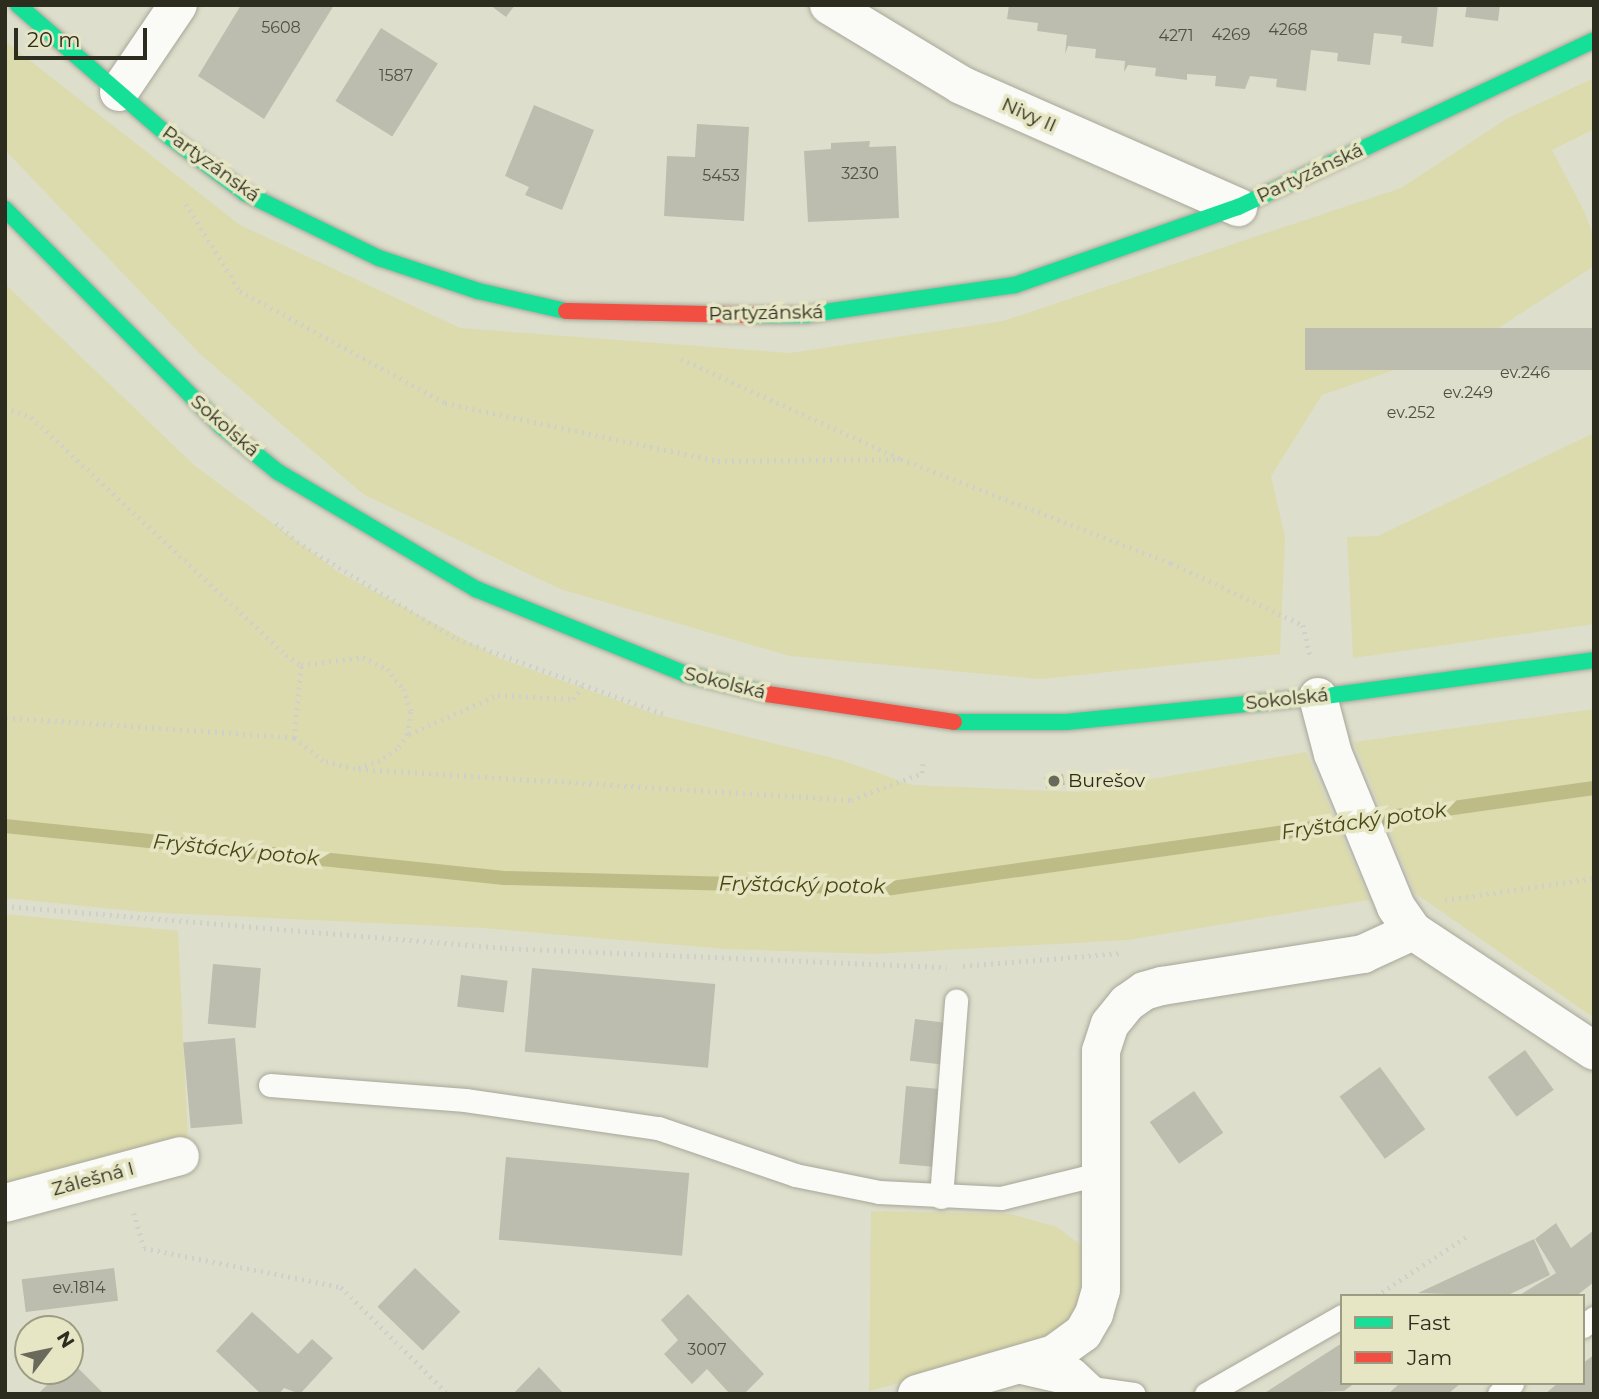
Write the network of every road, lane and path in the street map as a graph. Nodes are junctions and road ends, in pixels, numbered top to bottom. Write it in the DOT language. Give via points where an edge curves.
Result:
graph roads {
  1 [pos="18,5"];
  2 [pos="178,5"];
  3 [pos="829,5"];
  4 [pos="1594,40"];
  5 [pos="119,92"];
  6 [pos="170,137"];
  7 [pos="1238,207"];
  8 [pos="5,209"];
  9 [pos="667,353"];
  10 [pos="5,408"];
  11 [pos="901,459"];
  12 [pos="605,645"];
  13 [pos="1594,660"];
  14 [pos="301,665"];
  15 [pos="1318,697"];
  16 [pos="5,718"];
  17 [pos="925,721"];
  18 [pos="408,734"];
  19 [pos="294,738"];
  20 [pos="355,769"];
  21 [pos="1594,878"];
  22 [pos="5,906"];
  23 [pos="1400,911"];
  24 [pos="1134,952"];
  25 [pos="956,1001"];
  26 [pos="1594,1051"];
  27 [pos="271,1085"];
  28 [pos="180,1156"];
  29 [pos="122,1172"];
  30 [pos="1099,1174"];
  31 [pos="941,1197"];
  32 [pos="5,1203"];
  33 [pos="1469,1234"];
  34 [pos="1379,1294"];
  35 [pos="1340,1317"];
  36 [pos="1022,1365"];
  37 [pos="1087,1390"];
  38 [pos="447,1394"];
  39 [pos="917,1394"];
  40 [pos="1134,1394"];
  41 [pos="1206,1394"];
  1 -- 5 [label="main road, Partyzánská"];
  2 -- 5 [label="street"];
  3 -- 7 [label="street, Nivy II" via="961,85"];
  4 -- 7 [label="main road, Partyzánská"];
  5 -- 6 [label="main road, Partyzánská"];
  6 -- 7 [label="main road, Partyzánská" via="245,193 379,258 478,291 581,314 804,315 1015,285"];
  6 -- 11 [label="path" via="173,183 240,291 445,403 718,461"];
  8 -- 12 [label="main road, Sokolská" via="211,416 278,472 477,589"];
  9 -- 11 [label="path"];
  10 -- 14 [label="path" via="32,417"];
  11 -- 15 [label="path" via="1171,563 1303,625"];
  12 -- 17 [label="main road, Sokolská" via="685,674 761,693"];
  12 -- 18 [label="path" via="573,699 498,695"];
  13 -- 15 [label="main road, Sokolská"];
  14 -- 18 [label="path" via="363,657 387,669 404,690 411,712"];
  14 -- 19 [label="path"];
  15 -- 17 [label="main road, Sokolská" via="1066,722"];
  15 -- 23 [label="street" via="1333,754"];
  16 -- 19 [label="path"];
  17 -- 20 [label="path" via="922,773 851,800"];
  18 -- 20 [label="path" via="380,761"];
  19 -- 20 [label="path" via="323,761"];
  21 -- 23 [label="path"];
  22 -- 24 [label="path" via="505,947 954,967"];
  23 -- 26 [label="street"];
  23 -- 30 [label="street" via="1363,954 1162,986 1127,1003 1110,1024 1101,1051"];
  25 -- 31 [label="lane"];
  27 -- 31 [label="lane" via="465,1100 658,1128 795,1175 879,1192"];
  28 -- 29 [label="street, Zálešná I"];
  29 -- 32 [label="street, Zálešná I"];
  29 -- 38 [label="path" via="144,1248 341,1287"];
  30 -- 31 [label="lane" via="1001,1198"];
  30 -- 36 [label="street" via="1101,1290 1094,1314 1070,1345"];
  33 -- 34 [label="path"];
  35 -- 41 [label="lane"];
  36 -- 37 [label="street" via="1070,1376"];
  36 -- 39 [label="street"];
  37 -- 40 [label="lane"];
}
